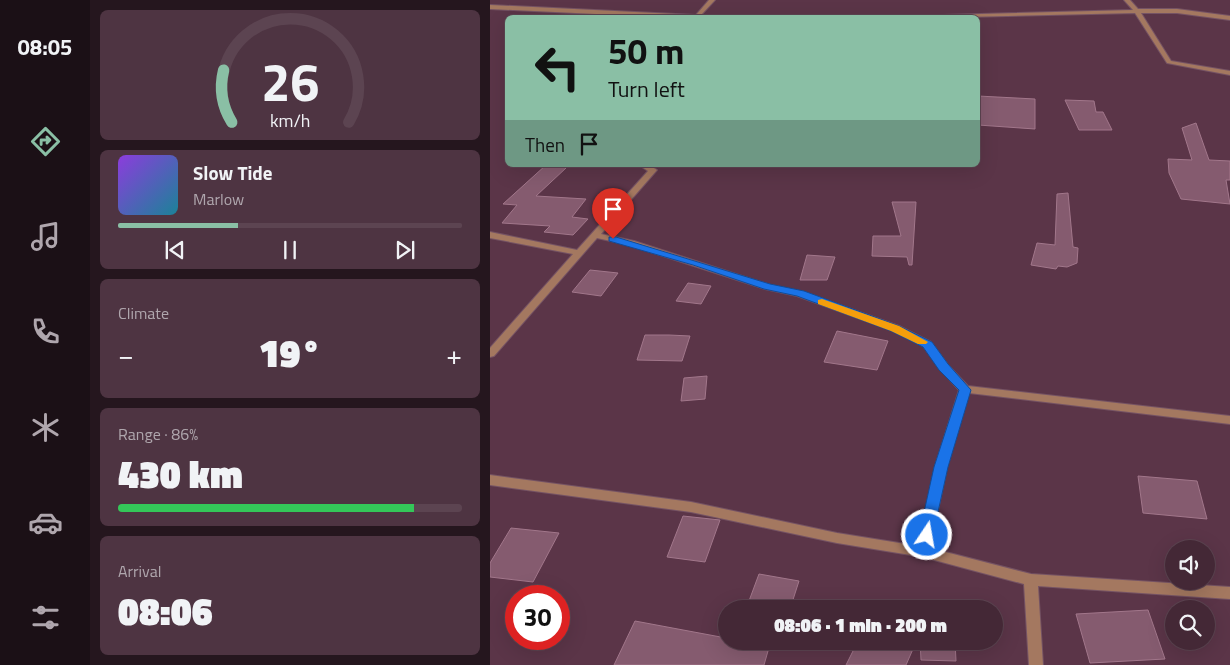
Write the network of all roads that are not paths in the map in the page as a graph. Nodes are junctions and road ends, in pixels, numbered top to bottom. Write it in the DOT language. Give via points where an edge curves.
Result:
graph roads {
  1 [pos="712,0"];
  2 [pos="1127,0"];
  3 [pos="490,7"];
  4 [pos="1137,11"];
  5 [pos="655,15"];
  6 [pos="698,15"];
  7 [pos="962,15"];
  8 [pos="1230,18"];
  9 [pos="1230,73"];
  10 [pos="647,167"];
  11 [pos="490,235"];
  12 [pos="595,235"];
  13 [pos="579,253"];
  14 [pos="490,354"];
  15 [pos="965,390"];
  16 [pos="1230,420"];
  17 [pos="490,480"];
  18 [pos="923,552"];
  19 [pos="1031,580"];
  20 [pos="1230,593"];
  21 [pos="1036,665"];
  1 -- 6 [label="street"];
  2 -- 4 [label="street"];
  3 -- 5 [label="street"];
  4 -- 7 [label="street"];
  4 -- 8 [label="street" via="1177,11"];
  4 -- 9 [label="street" via="1169,62"];
  10 -- 12 [label="street" via="653,170"];
  11 -- 13 [label="street"];
  12 -- 13 [label="street"];
  12 -- 15 [label="street" via="800,294 895,328 928,344"];
  13 -- 14 [label="street"];
  15 -- 16 [label="street"];
  15 -- 18 [label="street" via="941,467"];
  17 -- 18 [label="street" via="691,506 837,538"];
  18 -- 19 [label="street"];
  19 -- 20 [label="street"];
  19 -- 21 [label="street"];
}
